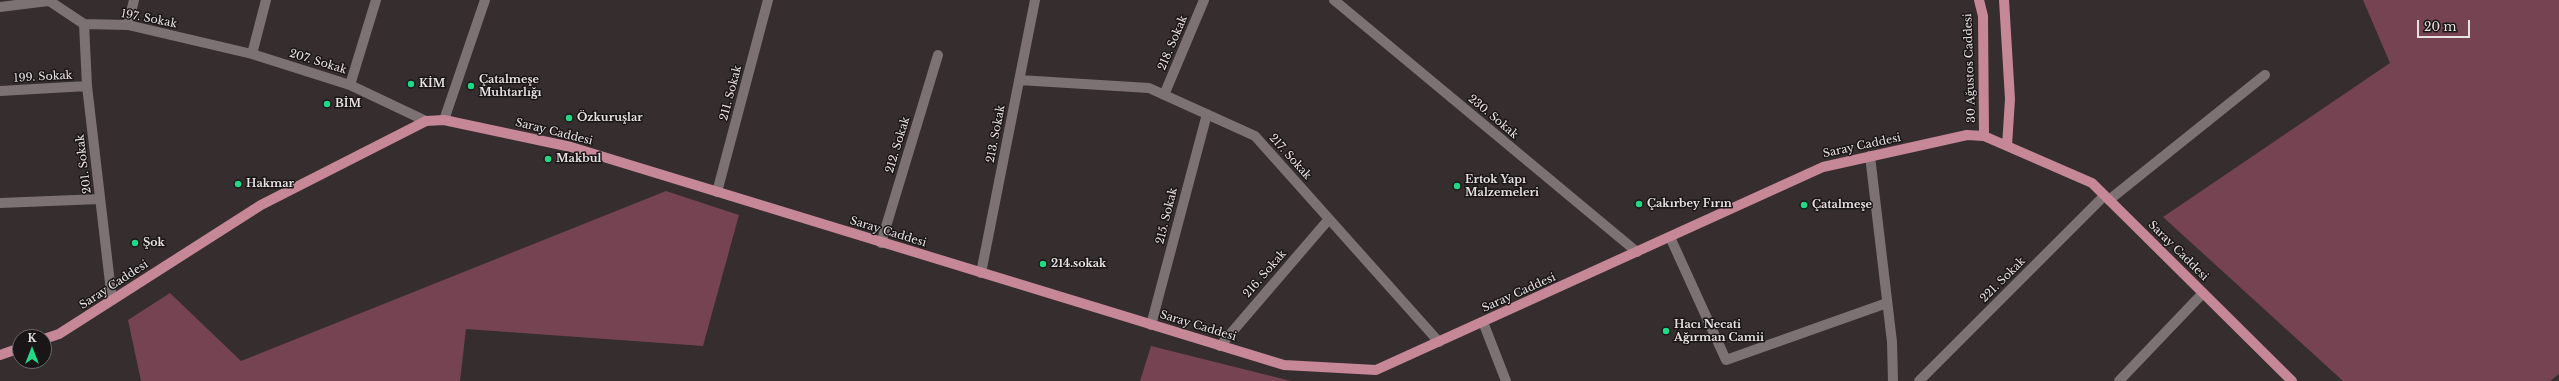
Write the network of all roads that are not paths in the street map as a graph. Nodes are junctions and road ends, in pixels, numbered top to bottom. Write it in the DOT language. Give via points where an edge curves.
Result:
graph roads {
  1 [pos="48,0"];
  2 [pos="134,0"];
  3 [pos="266,0"];
  4 [pos="376,0"];
  5 [pos="484,0"];
  6 [pos="768,0"];
  7 [pos="1035,0"];
  8 [pos="1204,0"];
  9 [pos="1334,0"];
  10 [pos="1979,0"];
  11 [pos="2004,0"];
  12 [pos="0,7"];
  13 [pos="84,24"];
  14 [pos="128,25"];
  15 [pos="252,54"];
  16 [pos="938,55"];
  17 [pos="2265,75"];
  18 [pos="1019,80"];
  19 [pos="350,85"];
  20 [pos="87,86"];
  21 [pos="0,91"];
  22 [pos="1164,95"];
  23 [pos="1207,114"];
  24 [pos="444,120"];
  25 [pos="426,121"];
  26 [pos="1984,136"];
  27 [pos="2007,146"];
  28 [pos="1870,156"];
  29 [pos="717,192"];
  30 [pos="2107,198"];
  31 [pos="100,199"];
  32 [pos="0,203"];
  33 [pos="1329,219"];
  34 [pos="1670,237"];
  35 [pos="882,243"];
  36 [pos="1637,252"];
  37 [pos="981,273"];
  38 [pos="2203,293"];
  39 [pos="112,300"];
  40 [pos="1888,303"];
  41 [pos="1483,322"];
  42 [pos="1151,325"];
  43 [pos="52,336"];
  44 [pos="1439,342"];
  45 [pos="1220,346"];
  46 [pos="12,351"];
  47 [pos="0,355"];
  48 [pos="1506,381"];
  49 [pos="1893,381"];
  50 [pos="1919,381"];
  51 [pos="2119,381"];
  52 [pos="2292,381"];
  1 -- 12 [label="street"];
  1 -- 13 [label="street"];
  2 -- 14 [label="street"];
  3 -- 15 [label="street"];
  4 -- 19 [label="street"];
  5 -- 24 [label="street"];
  6 -- 29 [label="street, 211. Sokak"];
  7 -- 18 [label="street, 213. Sokak"];
  8 -- 22 [label="street, 218. Sokak"];
  9 -- 36 [label="street, 230. Sokak"];
  10 -- 26 [label="main road, 30 Ağustos Caddesi" via="1983,16"];
  11 -- 27 [label="main road" via="2010,99"];
  13 -- 14 [label="street, 197. Sokak"];
  13 -- 20 [label="street, 201. Sokak"];
  14 -- 15 [label="street, 197. Sokak"];
  15 -- 19 [label="street, 207. Sokak"];
  16 -- 35 [label="street, 212. Sokak"];
  17 -- 30 [label="street, 221. Sokak"];
  18 -- 22 [label="street, 217. Sokak" via="1149,88"];
  18 -- 37 [label="street, 213. Sokak"];
  19 -- 25 [label="street, 207. Sokak"];
  20 -- 21 [label="street, 199. Sokak"];
  20 -- 31 [label="street, 201. Sokak"];
  22 -- 23 [label="street, 217. Sokak"];
  23 -- 33 [label="street, 217. Sokak" via="1255,136"];
  23 -- 42 [label="street, 215. Sokak"];
  24 -- 25 [label="main road, Saray Caddesi"];
  24 -- 29 [label="main road, Saray Caddesi" via="571,147"];
  25 -- 39 [label="main road, Saray Caddesi" via="261,205"];
  26 -- 27 [label="main road, Saray Caddesi"];
  26 -- 28 [label="main road, Saray Caddesi" via="1967,136"];
  27 -- 30 [label="main road, Saray Caddesi" via="2092,183"];
  28 -- 34 [label="main road, Saray Caddesi" via="1822,166"];
  28 -- 40 [label="street"];
  29 -- 35 [label="main road, Saray Caddesi"];
  30 -- 38 [label="main road, Saray Caddesi"];
  30 -- 50 [label="street, 221. Sokak"];
  31 -- 32 [label="street"];
  31 -- 39 [label="street, 201. Sokak"];
  33 -- 44 [label="street, 217. Sokak"];
  33 -- 45 [label="street, 216. Sokak"];
  34 -- 36 [label="main road, Saray Caddesi"];
  34 -- 40 [label="street" via="1726,360"];
  35 -- 37 [label="main road, Saray Caddesi"];
  36 -- 41 [label="main road, Saray Caddesi"];
  37 -- 42 [label="main road, Saray Caddesi"];
  38 -- 51 [label="street"];
  38 -- 52 [label="main road, Saray Caddesi"];
  39 -- 43 [label="main road, Saray Caddesi"];
  40 -- 49 [label="street"];
  41 -- 44 [label="main road, Saray Caddesi"];
  41 -- 48 [label="street"];
  42 -- 45 [label="main road, Saray Caddesi"];
  44 -- 45 [label="main road, Saray Caddesi" via="1376,370 1284,365"];
  46 -- 47 [label="main road"];
}
